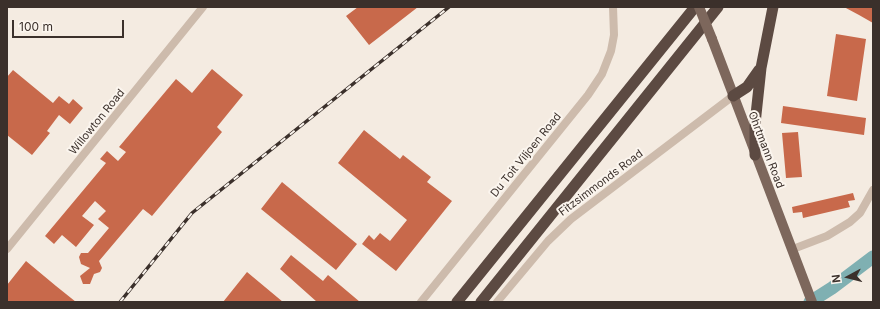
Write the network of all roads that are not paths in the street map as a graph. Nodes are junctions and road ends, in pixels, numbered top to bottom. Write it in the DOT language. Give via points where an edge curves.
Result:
graph roads {
  1 [pos="203,7"];
  2 [pos="613,7"];
  3 [pos="695,7"];
  4 [pos="699,7"];
  5 [pos="718,7"];
  6 [pos="773,7"];
  7 [pos="761,68"];
  8 [pos="732,96"];
  9 [pos="755,155"];
  10 [pos="873,190"];
  11 [pos="793,248"];
  12 [pos="7,250"];
  13 [pos="421,302"];
  14 [pos="457,302"];
  15 [pos="481,302"];
  16 [pos="497,302"];
  17 [pos="812,302"];
  1 -- 12 [label="street, Willowton Road"];
  2 -- 13 [label="street, Du Toit Viljoen Road" via="612,51 602,74 588,95"];
  3 -- 14 [label="highway"];
  4 -- 8 [label="main road, Ohrtmann Road, bridge"];
  5 -- 15 [label="highway"];
  6 -- 7 [label="highway"];
  7 -- 8 [label="highway" via="747,87"];
  7 -- 9 [label="highway" via="755,124"];
  8 -- 9 [label="main road, Ohrtmann Road"];
  8 -- 16 [label="street, Fitzsimmonds Road" via="571,219 548,240"];
  9 -- 11 [label="main road, Ohrtmann Road"];
  10 -- 11 [label="street" via="860,213 850,222 827,236"];
  11 -- 17 [label="main road, Ohrtmann Road"];
}
